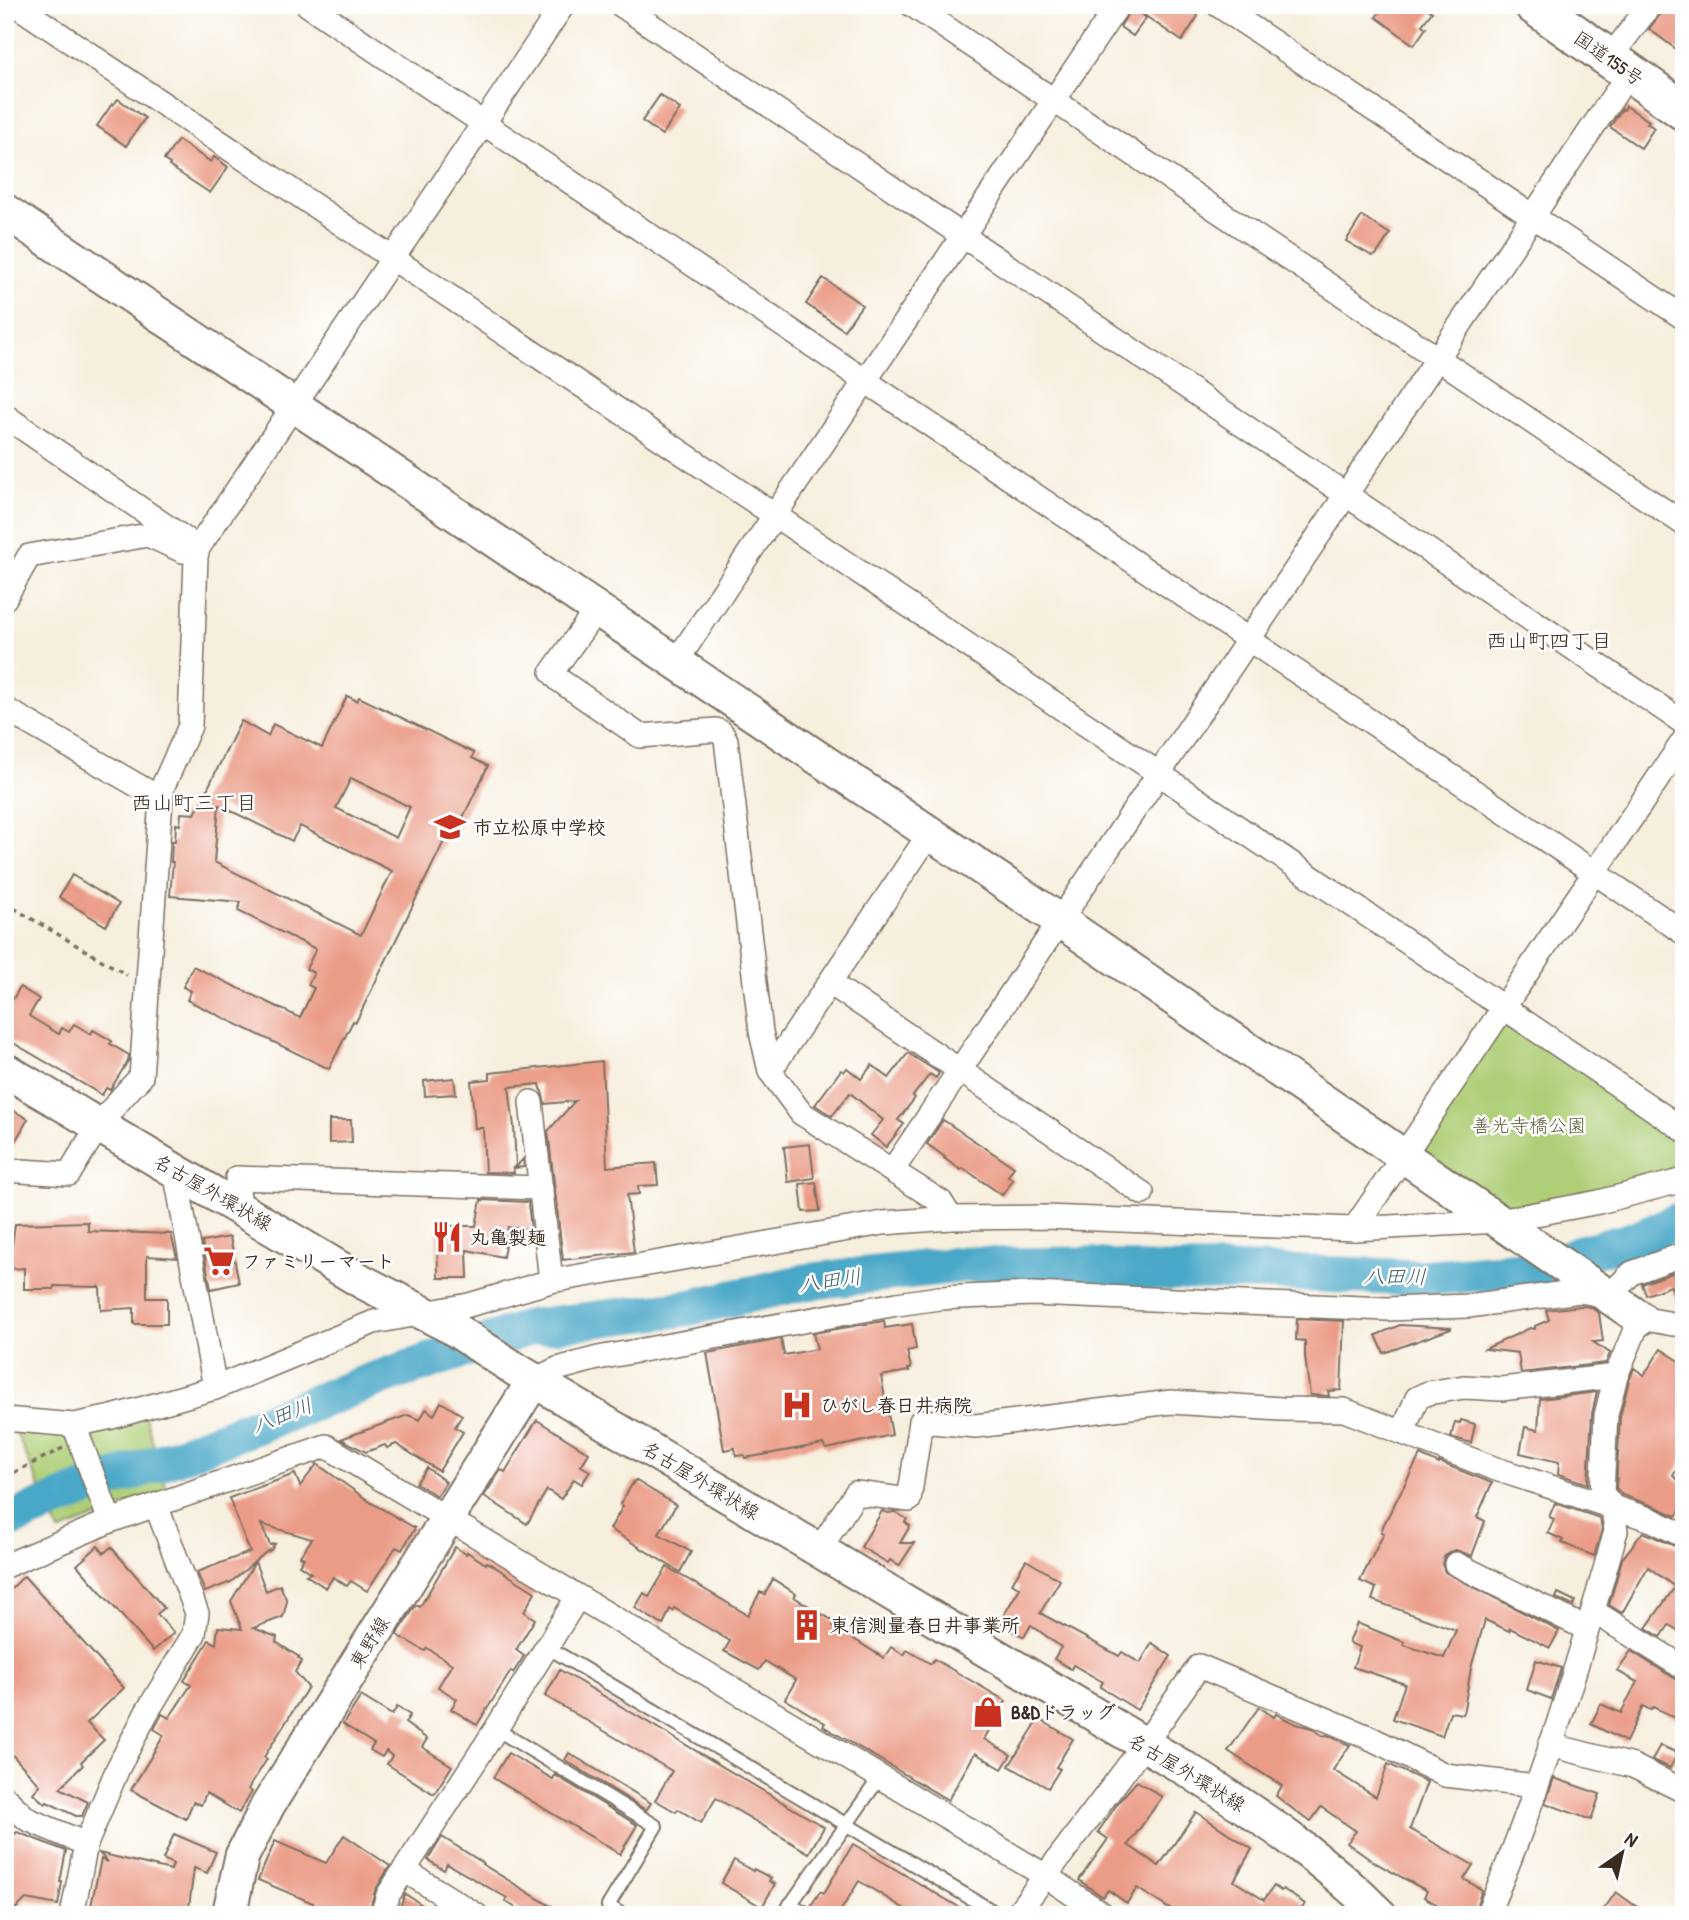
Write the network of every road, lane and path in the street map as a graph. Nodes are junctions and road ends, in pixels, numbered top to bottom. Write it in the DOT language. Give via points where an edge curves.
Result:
graph roads {
  1 [pos="16,5"];
  2 [pos="308,5"];
  3 [pos="563,5"];
  4 [pos="621,5"];
  5 [pos="912,5"];
  6 [pos="1118,5"];
  7 [pos="1218,5"];
  8 [pos="1534,5"];
  9 [pos="1650,5"];
  10 [pos="1619,66"];
  11 [pos="1054,100"];
  12 [pos="1684,111"];
  13 [pos="484,124"];
  14 [pos="5,211"];
  15 [pos="1533,216"];
  16 [pos="963,236"];
  17 [pos="394,258"];
  18 [pos="1684,318"];
  19 [pos="1438,358"];
  20 [pos="864,380"];
  21 [pos="294,406"];
  22 [pos="5,416"];
  23 [pos="1346,494"];
  24 [pos="774,515"];
  25 [pos="1684,524"];
  26 [pos="197,552"];
  27 [pos="5,598"];
  28 [pos="597,609"];
  29 [pos="1249,638"];
  30 [pos="676,662"];
  31 [pos="5,709"];
  32 [pos="1684,723"];
  33 [pos="1684,740"];
  34 [pos="1158,773"];
  35 [pos="161,799"];
  36 [pos="930,833"];
  37 [pos="1593,873"];
  38 [pos="5,903"];
  39 [pos="1059,920"];
  40 [pos="1684,933"];
  41 [pos="830,983"];
  42 [pos="147,987"];
  43 [pos="1503,1009"];
  44 [pos="5,1070"];
  45 [pos="960,1070"];
  46 [pos="770,1071"];
  47 [pos="531,1102"];
  48 [pos="98,1125"];
  49 [pos="1684,1130"];
  50 [pos="1403,1155"];
  51 [pos="5,1170"];
  52 [pos="175,1171"];
  53 [pos="892,1171"];
  54 [pos="1684,1180"];
  55 [pos="541,1188"];
  56 [pos="1143,1193"];
  57 [pos="240,1208"];
  58 [pos="951,1218"];
  59 [pos="1499,1221"];
  60 [pos="1354,1229"];
  61 [pos="1684,1254"];
  62 [pos="551,1282"];
  63 [pos="1608,1296"];
  64 [pos="1640,1318"];
  65 [pos="437,1320"];
  66 [pos="1684,1324"];
  67 [pos="525,1374"];
  68 [pos="1616,1376"];
  69 [pos="215,1388"];
  70 [pos="5,1419"];
  71 [pos="74,1425"];
  72 [pos="1403,1432"];
  73 [pos="5,1477"];
  74 [pos="156,1505"];
  75 [pos="1613,1507"];
  76 [pos="108,1517"];
  77 [pos="446,1518"];
  78 [pos="1684,1536"];
  79 [pos="819,1550"];
  80 [pos="1456,1564"];
  81 [pos="5,1566"];
  82 [pos="578,1598"];
  83 [pos="1590,1620"];
  84 [pos="547,1647"];
  85 [pos="1684,1668"];
  86 [pos="496,1729"];
  87 [pos="1144,1745"];
  88 [pos="1550,1745"];
  89 [pos="880,1777"];
  90 [pos="1535,1786"];
  91 [pos="1684,1791"];
  92 [pos="5,1798"];
  93 [pos="846,1825"];
  94 [pos="86,1844"];
  95 [pos="404,1870"];
  96 [pos="1044,1875"];
  97 [pos="787,1909"];
  98 [pos="72,1915"];
  99 [pos="229,1915"];
  100 [pos="382,1915"];
  101 [pos="475,1915"];
  102 [pos="623,1915"];
  103 [pos="809,1915"];
  104 [pos="999,1915"];
  105 [pos="1016,1915"];
  106 [pos="1104,1915"];
  107 [pos="1380,1915"];
  108 [pos="1486,1915"];
  1 -- 17 [label="street"];
  2 -- 13 [label="street"];
  3 -- 13 [label="street"];
  4 -- 16 [label="street"];
  5 -- 11 [label="street"];
  6 -- 11 [label="street"];
  7 -- 15 [label="street"];
  8 -- 10 [label="highway, 国道155号"];
  9 -- 10 [label="street"];
  10 -- 12 [label="highway, 国道155号"];
  10 -- 15 [label="street"];
  11 -- 16 [label="street"];
  11 -- 19 [label="street"];
  13 -- 17 [label="street"];
  13 -- 20 [label="street"];
  14 -- 21 [label="street"];
  15 -- 18 [label="street"];
  15 -- 19 [label="street"];
  16 -- 20 [label="street"];
  16 -- 23 [label="street"];
  17 -- 21 [label="street"];
  17 -- 24 [label="street"];
  19 -- 23 [label="street"];
  19 -- 25 [label="street"];
  20 -- 24 [label="street"];
  20 -- 29 [label="street"];
  21 -- 26 [label="street"];
  21 -- 28 [label="street"];
  22 -- 26 [label="street"];
  23 -- 29 [label="street"];
  23 -- 32 [label="street"];
  24 -- 30 [label="street"];
  24 -- 34 [label="street"];
  26 -- 27 [label="street" via="148,535 29,556"];
  26 -- 35 [label="street" via="190,726"];
  28 -- 30 [label="street"];
  28 -- 46 [label="street" via="552,672 559,680 640,736 716,730 726,740 761,1032"];
  29 -- 34 [label="street"];
  29 -- 37 [label="street"];
  30 -- 36 [label="street"];
  31 -- 35 [label="street"];
  33 -- 37 [label="street"];
  34 -- 39 [label="street"];
  34 -- 43 [label="street"];
  35 -- 42 [label="street"];
  36 -- 39 [label="street"];
  36 -- 41 [label="street"];
  37 -- 40 [label="street"];
  37 -- 43 [label="street"];
  38 -- 42 [label="path"];
  39 -- 45 [label="street"];
  39 -- 50 [label="street"];
  41 -- 45 [label="street"];
  41 -- 46 [label="street"];
  42 -- 48 [label="street" via="141,1077"];
  43 -- 49 [label="street"];
  43 -- 50 [label="street"];
  44 -- 48 [label="street, 名古屋外環状線"];
  45 -- 53 [label="street"];
  45 -- 56 [label="street"];
  46 -- 53 [label="street" via="801,1113"];
  47 -- 55 [label="street"];
  48 -- 51 [label="street" via="69,1174"];
  48 -- 52 [label="street, 名古屋外環状線"];
  50 -- 59 [label="street"];
  50 -- 60 [label="street"];
  52 -- 57 [label="street, 名古屋外環状線"];
  52 -- 69 [label="street"];
  53 -- 58 [label="street" via="941,1202"];
  54 -- 59 [label="street"];
  55 -- 57 [label="street" via="237,1178"];
  55 -- 62 [label="street"];
  57 -- 65 [label="street, 名古屋外環状線" via="363,1282"];
  58 -- 60 [label="street" via="1045,1217"];
  58 -- 62 [label="street" via="883,1223"];
  59 -- 60 [label="street"];
  59 -- 63 [label="street"];
  61 -- 63 [label="street" via="1632,1273"];
  62 -- 65 [label="street" via="469,1305"];
  63 -- 64 [label="street"];
  63 -- 67 [label="street" via="1580,1291 1468,1306 1387,1309 1033,1294 939,1298"];
  64 -- 66 [label="street"];
  64 -- 68 [label="street"];
  65 -- 67 [label="street, 名古屋外環状線"];
  65 -- 69 [label="street" via="374,1322"];
  67 -- 77 [label="street, 東野線"];
  67 -- 79 [label="street, 名古屋外環状線"];
  68 -- 72 [label="street" via="1429,1393 1417,1398"];
  68 -- 75 [label="street" via="1606,1415 1602,1493"];
  69 -- 71 [label="street"];
  70 -- 71 [label="street"];
  71 -- 73 [label="path" via="64,1448"];
  71 -- 76 [label="street"];
  72 -- 75 [label="street" via="1493,1468"];
  72 -- 79 [label="street" via="1344,1410 1171,1402 976,1426 921,1421 909,1500 856,1493"];
  74 -- 76 [label="street"];
  74 -- 77 [label="street" via="326,1446"];
  74 -- 94 [label="street" via="197,1614 194,1634 118,1768"];
  75 -- 78 [label="street"];
  75 -- 83 [label="street" via="1616,1531"];
  76 -- 81 [label="street"];
  77 -- 82 [label="street"];
  77 -- 99 [label="street, 東野線" via="268,1805 242,1856"];
  79 -- 87 [label="street, 名古屋外環状線"];
  80 -- 83 [label="street"];
  82 -- 84 [label="street"];
  82 -- 89 [label="street"];
  83 -- 85 [label="street"];
  83 -- 88 [label="street"];
  84 -- 86 [label="street"];
  84 -- 93 [label="lane"];
  86 -- 95 [label="street"];
  86 -- 102 [label="lane" via="656,1826 608,1906"];
  87 -- 90 [label="street" via="1199,1666 1366,1736 1445,1775"];
  87 -- 96 [label="street"];
  87 -- 107 [label="street, 名古屋外環状線" via="1267,1821"];
  88 -- 90 [label="street"];
  88 -- 91 [label="street" via="1633,1766"];
  89 -- 93 [label="lane"];
  89 -- 96 [label="street"];
  90 -- 108 [label="street"];
  92 -- 94 [label="street" via="27,1819"];
  93 -- 97 [label="lane"];
  93 -- 104 [label="lane"];
  94 -- 98 [label="street"];
  95 -- 100 [label="street"];
  95 -- 101 [label="street"];
  96 -- 105 [label="street"];
  96 -- 106 [label="street"];
  97 -- 103 [label="lane"];
}
